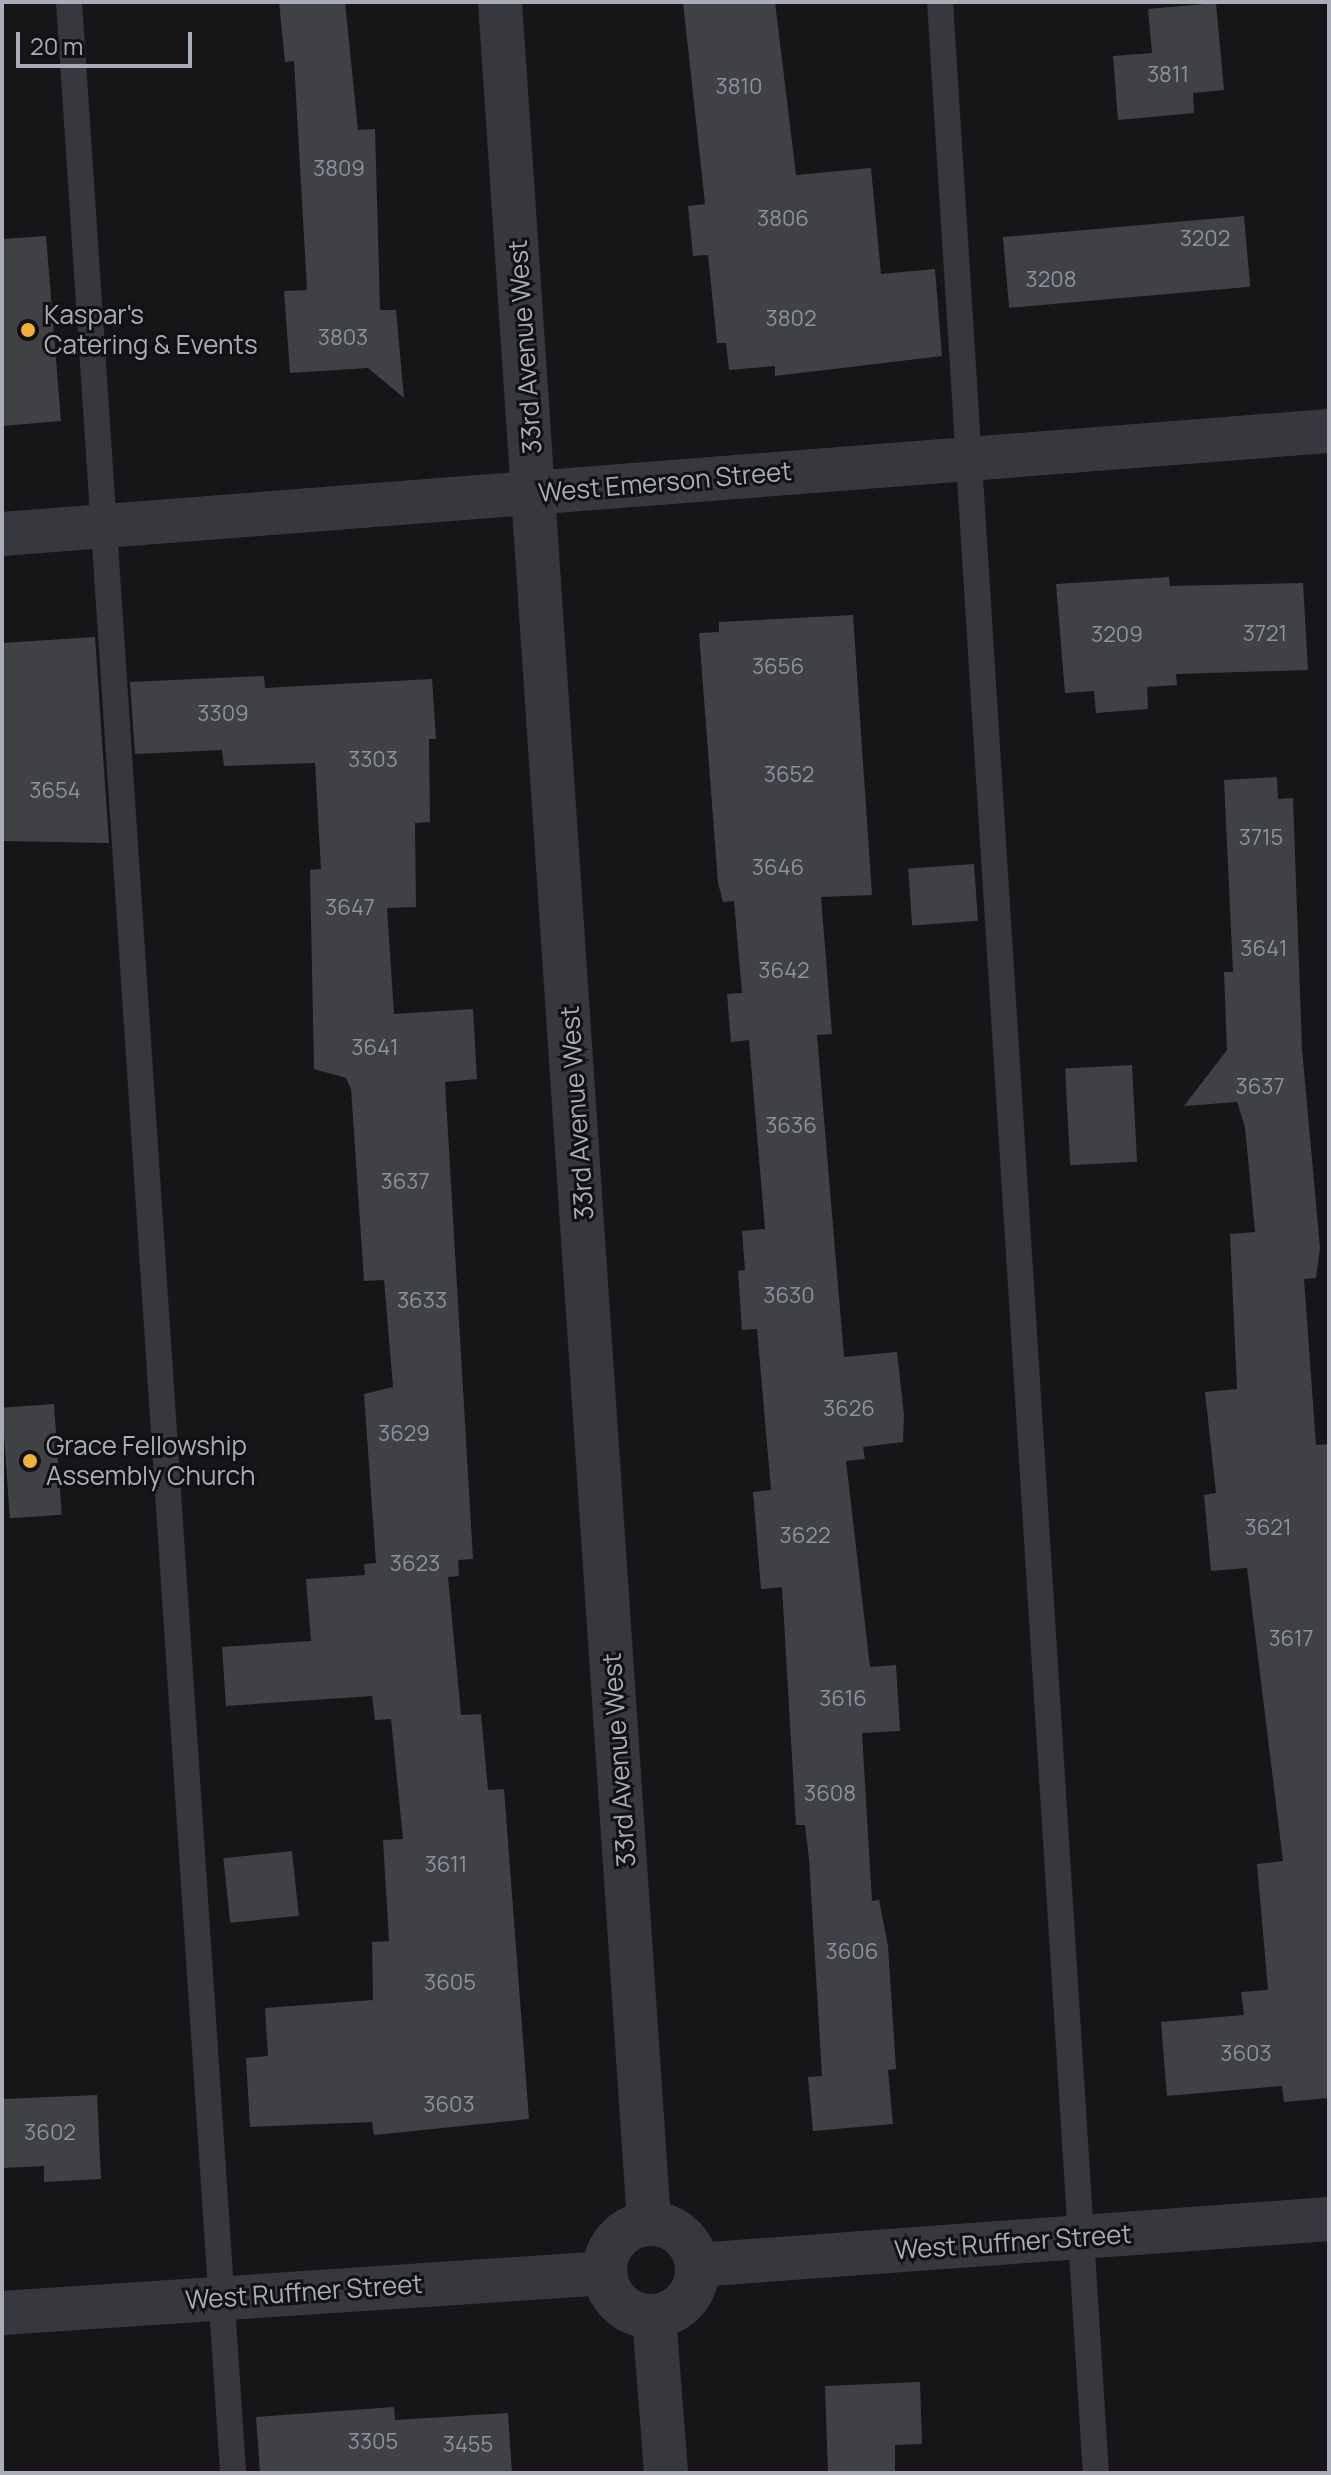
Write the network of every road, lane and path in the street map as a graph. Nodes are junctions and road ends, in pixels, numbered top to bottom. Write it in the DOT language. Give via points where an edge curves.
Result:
graph roads {
  1 [pos="69,2"];
  2 [pos="500,2"];
  3 [pos="940,2"];
  4 [pos="1329,431"];
  5 [pos="964,458"];
  6 [pos="536,493"];
  7 [pos="105,528"];
  8 [pos="2,534"];
  9 [pos="1329,2219"];
  10 [pos="649,2224"];
  11 [pos="1080,2237"];
  12 [pos="697,2265"];
  13 [pos="606,2273"];
  14 [pos="222,2296"];
  15 [pos="2,2313"];
  16 [pos="654,2316"];
  17 [pos="233,2473"];
  18 [pos="666,2473"];
  19 [pos="1096,2473"];
  1 -- 7 [label="lane"];
  2 -- 6 [label="street, 33rd Avenue West"];
  3 -- 5 [label="lane"];
  4 -- 5 [label="street, West Emerson Street"];
  5 -- 6 [label="street, West Emerson Street"];
  5 -- 11 [label="lane"];
  6 -- 7 [label="street, West Emerson Street"];
  6 -- 10 [label="street, 33rd Avenue West"];
  7 -- 8 [label="street, West Emerson Street"];
  7 -- 14 [label="lane"];
  9 -- 11 [label="street, West Ruffner Street"];
  10 -- 12 [label="street" via="675,2229"];
  10 -- 13 [label="street" via="616,2239"];
  11 -- 12 [label="street, West Ruffner Street"];
  11 -- 19 [label="lane"];
  12 -- 16 [label="street" via="688,2299"];
  13 -- 14 [label="street, West Ruffner Street"];
  13 -- 16 [label="street" via="622,2306"];
  14 -- 15 [label="street, West Ruffner Street"];
  14 -- 17 [label="lane"];
  16 -- 18 [label="street"];
}
